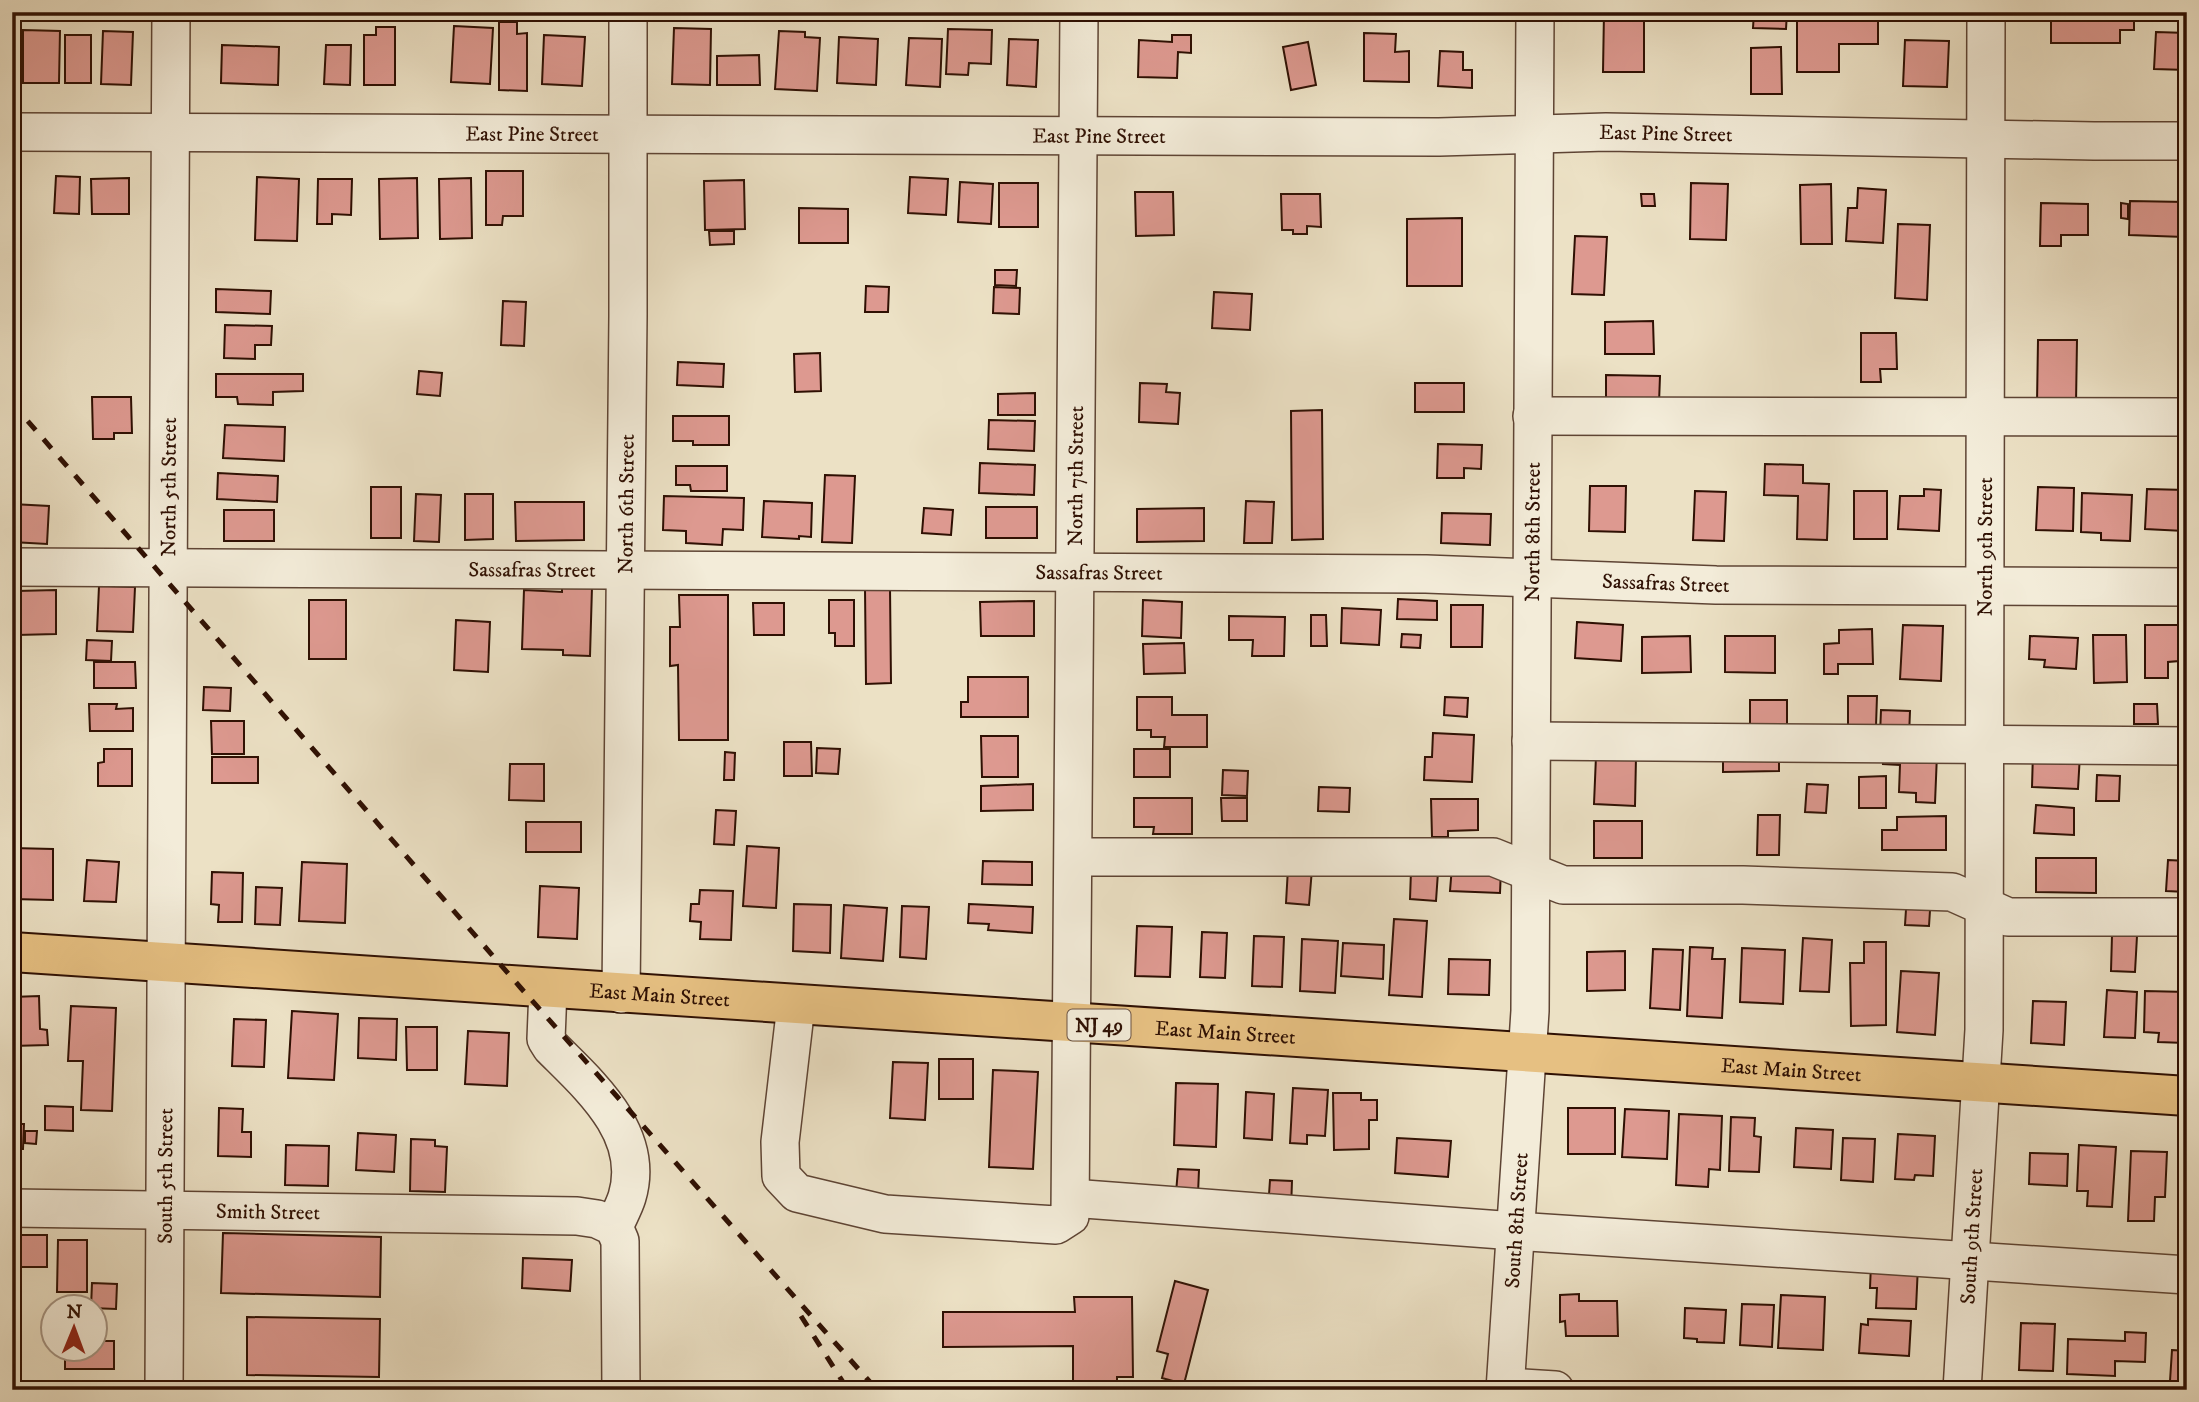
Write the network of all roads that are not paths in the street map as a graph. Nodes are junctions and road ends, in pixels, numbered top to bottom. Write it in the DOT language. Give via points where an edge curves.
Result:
graph roads {
  1 [pos="171,12"];
  2 [pos="628,12"];
  3 [pos="1079,12"];
  4 [pos="1535,12"];
  5 [pos="1986,12"];
  6 [pos="12,132"];
  7 [pos="627,132"];
  8 [pos="171,133"];
  9 [pos="1078,134"];
  10 [pos="1535,134"];
  11 [pos="1985,139"];
  12 [pos="2187,141"];
  13 [pos="1532,416"];
  14 [pos="2187,417"];
  15 [pos="1985,419"];
  16 [pos="12,567"];
  17 [pos="167,567"];
  18 [pos="626,569"];
  19 [pos="1076,572"];
  20 [pos="1531,578"];
  21 [pos="1985,586"];
  22 [pos="2187,587"];
  23 [pos="1531,741"];
  24 [pos="1984,745"];
  25 [pos="2187,746"];
  26 [pos="1074,856"];
  27 [pos="1530,872"];
  28 [pos="1984,907"];
  29 [pos="2187,917"];
  30 [pos="12,952"];
  31 [pos="165,962"];
  32 [pos="548,989"];
  33 [pos="621,994"];
  34 [pos="796,1005"];
  35 [pos="1073,1023"];
  36 [pos="1527,1052"];
  37 [pos="1981,1083"];
  38 [pos="2187,1096"];
  39 [pos="1071,1198"];
  40 [pos="12,1208"];
  41 [pos="165,1210"];
  42 [pos="614,1227"];
  43 [pos="1515,1231"];
  44 [pos="1970,1260"];
  45 [pos="2187,1275"];
  46 [pos="1505,1388"];
  47 [pos="164,1390"];
  48 [pos="621,1390"];
  49 [pos="1555,1390"];
  50 [pos="1962,1390"];
  1 -- 8 [label="street, North 5th Street"];
  2 -- 7 [label="street, North 6th Street"];
  3 -- 9 [label="street, North 7th Street"];
  4 -- 10 [label="street, North 8th Street"];
  5 -- 11 [label="street, North 9th Street"];
  6 -- 8 [label="street, East Pine Street"];
  7 -- 8 [label="street, East Pine Street"];
  7 -- 9 [label="street, East Pine Street"];
  7 -- 18 [label="street, North 6th Street"];
  8 -- 17 [label="street, North 5th Street"];
  9 -- 10 [label="street, East Pine Street"];
  9 -- 19 [label="street, North 7th Street"];
  10 -- 11 [label="street, East Pine Street"];
  10 -- 13 [label="street, North 8th Street"];
  11 -- 12 [label="street, East Pine Street"];
  11 -- 15 [label="street, North 9th Street"];
  13 -- 15 [label="street"];
  13 -- 20 [label="street, North 8th Street"];
  14 -- 15 [label="street"];
  15 -- 21 [label="street, North 9th Street"];
  16 -- 17 [label="street, Sassafras Street"];
  17 -- 18 [label="street, Sassafras Street"];
  17 -- 31 [label="street, North 5th Street"];
  18 -- 19 [label="street, Sassafras Street"];
  18 -- 33 [label="street, North 6th Street"];
  19 -- 20 [label="street, Sassafras Street"];
  19 -- 26 [label="street, North 7th Street"];
  20 -- 21 [label="street, Sassafras Street" via="1716,585"];
  20 -- 23 [label="street, North 8th Street"];
  21 -- 22 [label="street, Sassafras Street"];
  21 -- 24 [label="street, North 9th Street"];
  23 -- 24 [label="street"];
  23 -- 27 [label="street, North 8th Street"];
  24 -- 25 [label="street"];
  24 -- 28 [label="street, North 9th Street"];
  26 -- 27 [label="street" via="1493,857"];
  26 -- 35 [label="street, North 7th Street"];
  27 -- 28 [label="street" via="1563,886 1743,885 1952,892"];
  27 -- 36 [label="street, North 8th Street"];
  28 -- 29 [label="street" via="2008,917"];
  28 -- 37 [label="street, North 9th Street"];
  30 -- 31 [label="highway, East Main Street / NJ 49"];
  31 -- 32 [label="highway, East Main Street / NJ 49"];
  31 -- 41 [label="street, South 5th Street"];
  32 -- 33 [label="highway, East Main Street / NJ 49"];
  32 -- 42 [label="street" via="546,1039 599,1095 618,1122 626,1147 631,1174"];
  33 -- 34 [label="highway, East Main Street / NJ 49"];
  34 -- 35 [label="highway, East Main Street / NJ 49"];
  34 -- 39 [label="street" via="780,1142 781,1176 797,1193 885,1214 1056,1225 1070,1216"];
  35 -- 36 [label="highway, East Main Street / NJ 49"];
  35 -- 39 [label="street, North 7th Street"];
  36 -- 37 [label="highway, East Main Street / NJ 49"];
  36 -- 43 [label="street, South 8th Street"];
  37 -- 38 [label="highway, East Main Street / NJ 49"];
  37 -- 44 [label="street, South 9th Street"];
  39 -- 43 [label="street"];
  40 -- 41 [label="street, Smith Street"];
  41 -- 42 [label="street, Smith Street" via="577,1216"];
  41 -- 47 [label="street, South 5th Street"];
  42 -- 48 [label="street" via="620,1241"];
  43 -- 44 [label="street"];
  43 -- 46 [label="street, South 8th Street"];
  44 -- 45 [label="street"];
  44 -- 50 [label="street, South 9th Street"];
  46 -- 49 [label="street"];
}
